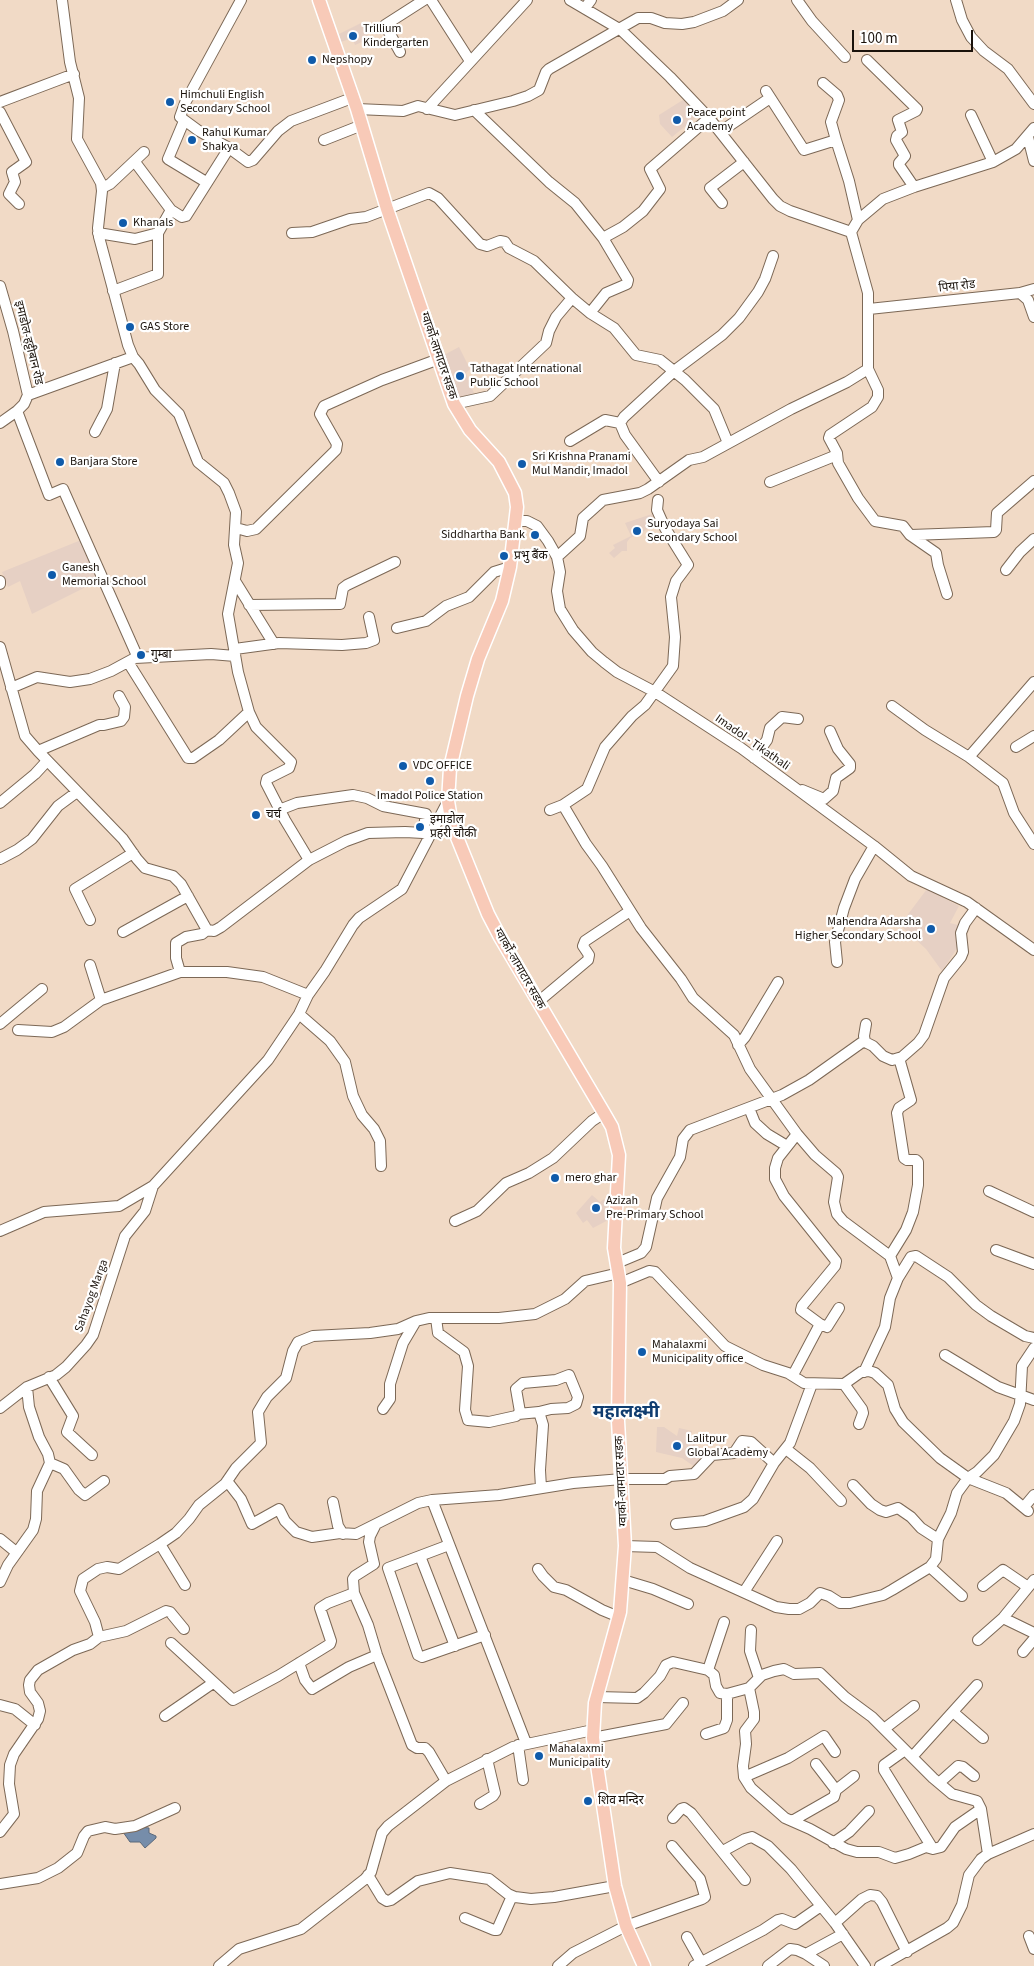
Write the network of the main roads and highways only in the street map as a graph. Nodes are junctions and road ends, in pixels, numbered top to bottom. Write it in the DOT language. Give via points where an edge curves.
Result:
graph roads {
  1 [pos="319,0"];
  2 [pos="644,1966"];
  1 -- 2 [label="main road, ग्वार्को-लामाटार सडक" via="454,404 470,430 499,462 515,494 517,507 510,567 502,600 467,696 450,768 448,801 452,825 488,914 612,1127 620,1155 614,1248 619,1273 618,1421 625,1546 619,1617 597,1697 594,1734 614,1886 626,1926"];
}
